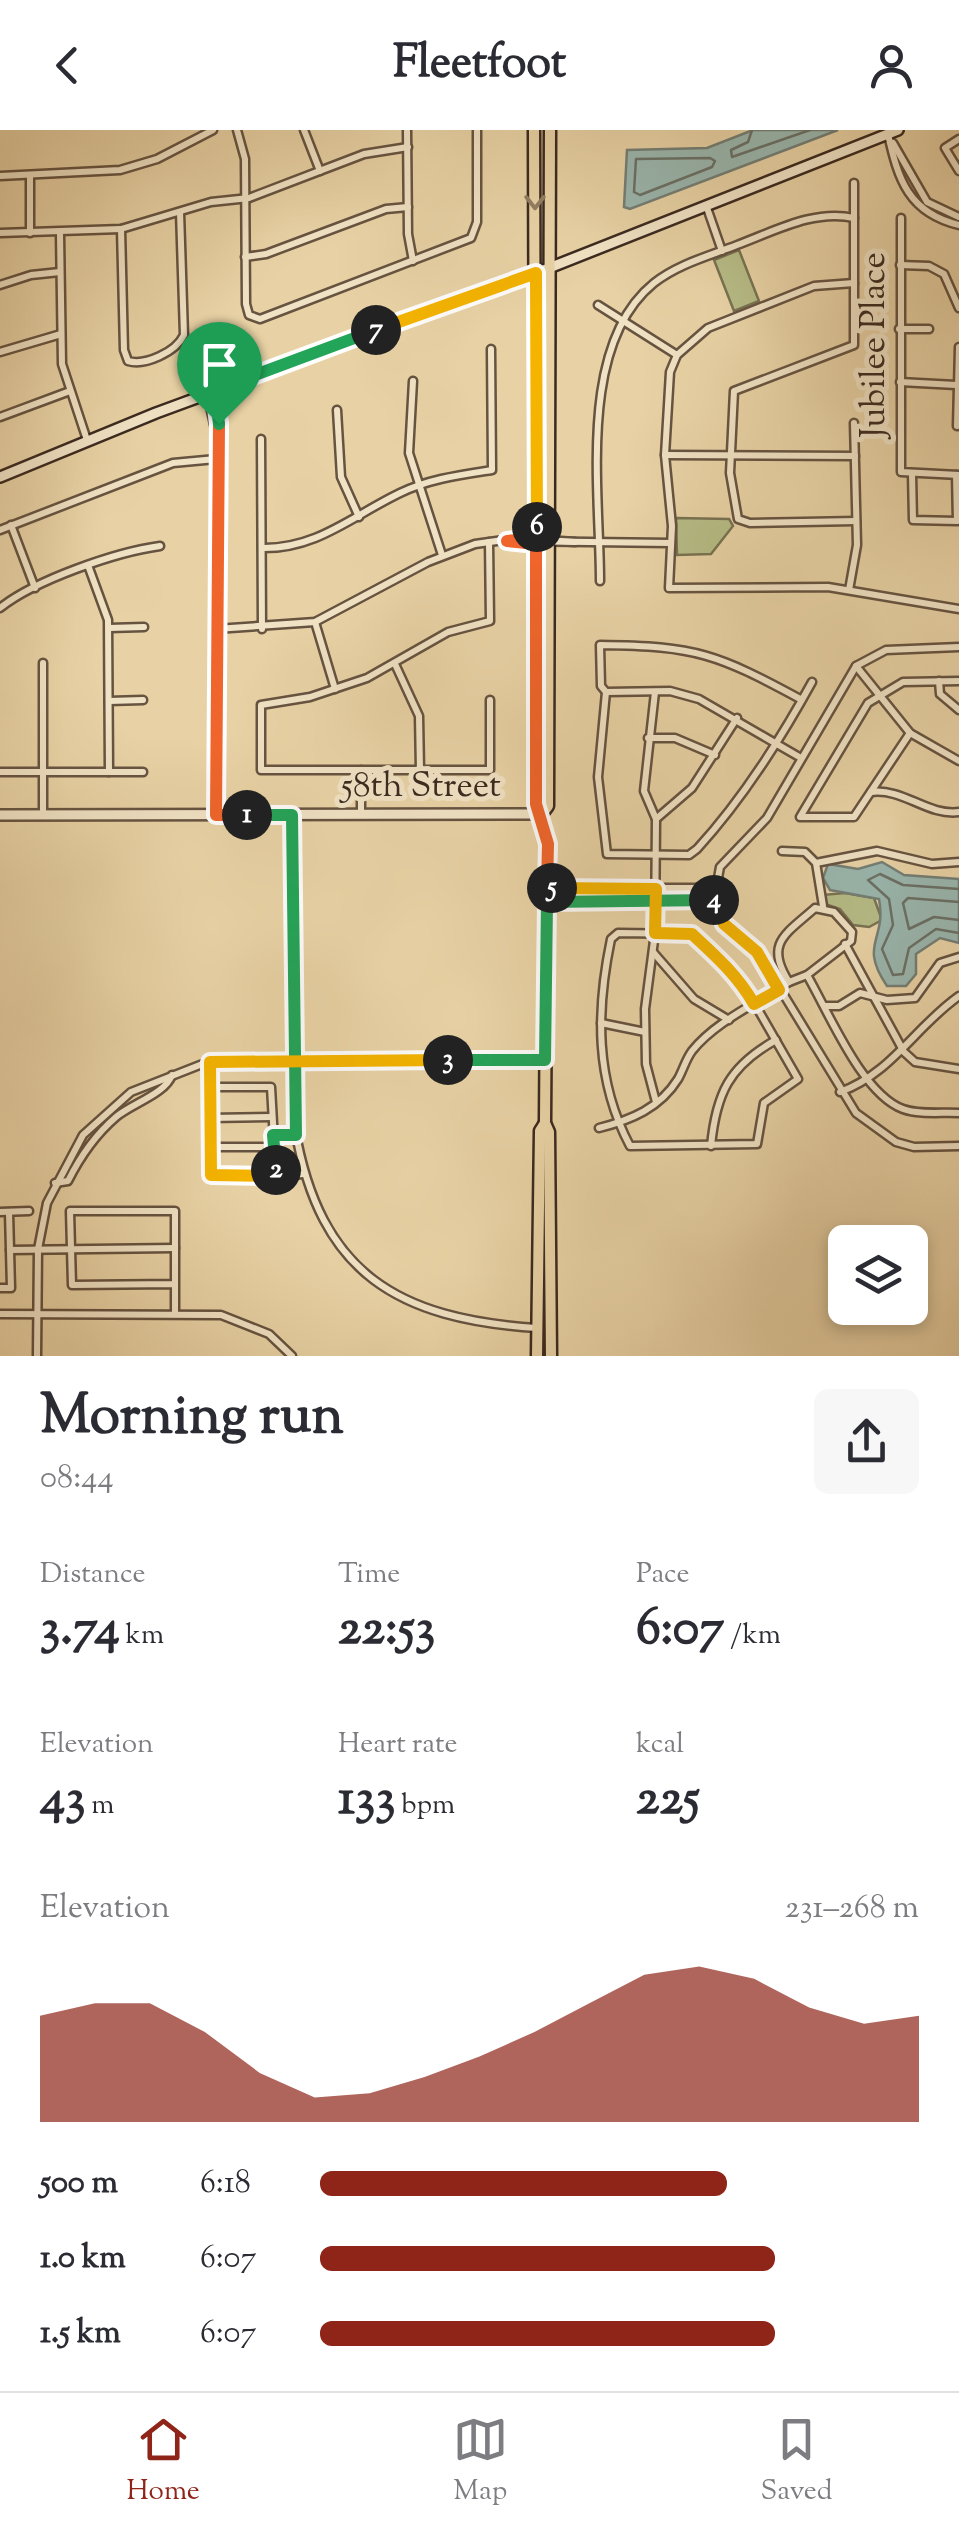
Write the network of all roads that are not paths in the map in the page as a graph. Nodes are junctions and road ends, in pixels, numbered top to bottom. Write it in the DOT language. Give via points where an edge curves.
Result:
graph roads {
  1 [pos="213,130"];
  2 [pos="238,130"];
  3 [pos="304,130"];
  4 [pos="408,130"];
  5 [pos="477,130"];
  6 [pos="534,130"];
  7 [pos="550,130"];
  8 [pos="892,132"];
  9 [pos="959,139"];
  10 [pos="408,147"];
  11 [pos="320,171"];
  12 [pos="959,171"];
  13 [pos="0,176"];
  14 [pos="30,176"];
  15 [pos="854,183"];
  16 [pos="245,199"];
  17 [pos="926,201"];
  18 [pos="705,204"];
  19 [pos="408,206"];
  20 [pos="920,208"];
  21 [pos="180,212"];
  22 [pos="959,216"];
  23 [pos="854,218"];
  24 [pos="901,218"];
  25 [pos="959,225"];
  26 [pos="121,229"];
  27 [pos="0,233"];
  28 [pos="30,234"];
  29 [pos="60,234"];
  30 [pos="722,251"];
  31 [pos="246,257"];
  32 [pos="413,262"];
  33 [pos="900,265"];
  34 [pos="549,268"];
  35 [pos="60,272"];
  36 [pos="536,273"];
  37 [pos="854,283"];
  38 [pos="0,285"];
  39 [pos="598,305"];
  40 [pos="959,306"];
  41 [pos="622,321"];
  42 [pos="929,329"];
  43 [pos="899,330"];
  44 [pos="61,334"];
  45 [pos="959,347"];
  46 [pos="491,350"];
  47 [pos="0,352"];
  48 [pos="677,355"];
  49 [pos="413,381"];
  50 [pos="900,382"];
  51 [pos="956,385"];
  52 [pos="70,391"];
  53 [pos="211,392"];
  54 [pos="337,410"];
  55 [pos="0,417"];
  56 [pos="854,423"];
  57 [pos="957,426"];
  58 [pos="261,439"];
  59 [pos="87,440"];
  60 [pos="665,456"];
  61 [pos="731,456"];
  62 [pos="855,456"];
  63 [pos="216,459"];
  64 [pos="912,474"];
  65 [pos="958,474"];
  66 [pos="0,477"];
  67 [pos="420,486"];
  68 [pos="359,516"];
  69 [pos="856,521"];
  70 [pos="11,525"];
  71 [pos="0,530"];
  72 [pos="542,541"];
  73 [pos="490,542"];
  74 [pos="600,542"];
  75 [pos="671,543"];
  76 [pos="160,546"];
  77 [pos="262,548"];
  78 [pos="442,555"];
  79 [pos="90,568"];
  80 [pos="600,581"];
  81 [pos="35,588"];
  82 [pos="849,590"];
  83 [pos="0,608"];
  84 [pos="959,609"];
  85 [pos="316,622"];
  86 [pos="144,627"];
  87 [pos="109,628"];
  88 [pos="216,629"];
  89 [pos="262,629"];
  90 [pos="959,647"];
  91 [pos="43,662"];
  92 [pos="395,664"];
  93 [pos="856,666"];
  94 [pos="939,681"];
  95 [pos="812,682"];
  96 [pos="959,682"];
  97 [pos="334,689"];
  98 [pos="606,692"];
  99 [pos="655,692"];
  100 [pos="882,696"];
  101 [pos="108,700"];
  102 [pos="144,700"];
  103 [pos="490,700"];
  104 [pos="802,700"];
  105 [pos="959,710"];
  106 [pos="736,718"];
  107 [pos="910,733"];
  108 [pos="648,738"];
  109 [pos="776,741"];
  110 [pos="714,756"];
  111 [pos="802,758"];
  112 [pos="959,761"];
  113 [pos="361,770"];
  114 [pos="420,770"];
  115 [pos="0,772"];
  116 [pos="42,772"];
  117 [pos="109,772"];
  118 [pos="143,772"];
  119 [pos="871,792"];
  120 [pos="959,812"];
  121 [pos="542,814"];
  122 [pos="43,815"];
  123 [pos="216,815"];
  124 [pos="292,815"];
  125 [pos="362,815"];
  126 [pos="0,816"];
  127 [pos="656,818"];
  128 [pos="782,851"];
  129 [pos="656,854"];
  130 [pos="959,862"];
  131 [pos="816,863"];
  132 [pos="547,888"];
  133 [pos="716,888"];
  134 [pos="656,889"];
  135 [pos="655,900"];
  136 [pos="714,900"];
  137 [pos="547,902"];
  138 [pos="823,906"];
  139 [pos="655,933"];
  140 [pos="845,944"];
  141 [pos="652,952"];
  142 [pos="959,958"];
  143 [pos="671,975"];
  144 [pos="807,975"];
  145 [pos="647,981"];
  146 [pos="790,982"];
  147 [pos="779,990"];
  148 [pos="868,993"];
  149 [pos="959,996"];
  150 [pos="754,1004"];
  151 [pos="824,1006"];
  152 [pos="728,1020"];
  153 [pos="600,1023"];
  154 [pos="645,1032"];
  155 [pos="776,1040"];
  156 [pos="904,1052"];
  157 [pos="956,1057"];
  158 [pos="296,1060"];
  159 [pos="545,1060"];
  160 [pos="210,1062"];
  161 [pos="955,1067"];
  162 [pos="869,1082"];
  163 [pos="210,1087"];
  164 [pos="840,1092"];
  165 [pos="656,1102"];
  166 [pos="959,1113"];
  167 [pos="272,1117"];
  168 [pos="210,1118"];
  169 [pos="545,1123"];
  170 [pos="618,1123"];
  171 [pos="599,1128"];
  172 [pos="273,1135"];
  173 [pos="296,1135"];
  174 [pos="540,1141"];
  175 [pos="210,1146"];
  176 [pos="273,1146"];
  177 [pos="711,1146"];
  178 [pos="959,1146"];
  179 [pos="303,1174"];
  180 [pos="276,1176"];
  181 [pos="550,1192"];
  182 [pos="4,1212"];
  183 [pos="29,1212"];
  184 [pos="70,1248"];
  185 [pos="175,1248"];
  186 [pos="38,1249"];
  187 [pos="10,1250"];
  188 [pos="175,1284"];
  189 [pos="0,1288"];
  190 [pos="36,1313"];
  191 [pos="176,1313"];
  192 [pos="0,1314"];
  193 [pos="537,1328"];
  194 [pos="37,1356"];
  195 [pos="292,1356"];
  196 [pos="538,1356"];
  197 [pos="551,1356"];
  1 -- 14 [label="street" via="132,168"];
  2 -- 16 [label="street"];
  3 -- 11 [label="street"];
  4 -- 10 [label="street"];
  5 -- 32 [label="street" via="474,234"];
  6 -- 36 [label="main road, one-way"];
  7 -- 34 [label="main road"];
  8 -- 17 [label="street"];
  8 -- 18 [label="main road"];
  8 -- 20 [label="street" via="903,190"];
  9 -- 12 [label="street" via="945,148"];
  10 -- 11 [label="street" via="374,151"];
  10 -- 19 [label="street"];
  11 -- 16 [label="street"];
  13 -- 14 [label="street"];
  14 -- 28 [label="street"];
  15 -- 23 [label="street"];
  16 -- 21 [label="street"];
  16 -- 31 [label="street"];
  17 -- 20 [label="street"];
  17 -- 22 [label="street"];
  18 -- 30 [label="street"];
  18 -- 34 [label="main road"];
  19 -- 31 [label="street"];
  19 -- 32 [label="street"];
  20 -- 25 [label="street"];
  21 -- 26 [label="street"];
  21 -- 26 [label="street" via="179,345 131,363 123,342"];
  23 -- 30 [label="street" via="815,216"];
  23 -- 37 [label="street"];
  24 -- 33 [label="street, Jubilee Place"];
  26 -- 29 [label="street"];
  27 -- 28 [label="street"];
  28 -- 29 [label="street"];
  29 -- 35 [label="street"];
  30 -- 41 [label="street" via="653,284"];
  31 -- 32 [label="street" via="246,304 251,317 264,318"];
  33 -- 40 [label="street" via="944,274"];
  33 -- 43 [label="street, Jubilee Place"];
  34 -- 36 [label="main road"];
  34 -- 72 [label="main road"];
  35 -- 38 [label="street"];
  35 -- 44 [label="street"];
  36 -- 53 [label="main road"];
  36 -- 72 [label="main road"];
  37 -- 48 [label="street" via="814,286 708,328"];
  37 -- 61 [label="street" via="854,344 734,391"];
  39 -- 41 [label="street"];
  41 -- 48 [label="street"];
  41 -- 74 [label="street" via="600,376"];
  42 -- 43 [label="street"];
  43 -- 50 [label="street, Jubilee Place"];
  44 -- 47 [label="street"];
  44 -- 52 [label="street"];
  45 -- 51 [label="street"];
  46 -- 67 [label="street" via="492,470"];
  48 -- 60 [label="street"];
  49 -- 67 [label="street" via="408,453"];
  50 -- 51 [label="street"];
  50 -- 64 [label="street, Jubilee Place" via="901,472"];
  51 -- 57 [label="street"];
  52 -- 55 [label="street"];
  52 -- 59 [label="street"];
  53 -- 59 [label="main road"];
  53 -- 63 [label="street"];
  54 -- 68 [label="street" via="341,477"];
  56 -- 62 [label="street"];
  58 -- 77 [label="street"];
  59 -- 66 [label="main road"];
  60 -- 61 [label="street"];
  60 -- 75 [label="street"];
  61 -- 62 [label="street"];
  61 -- 69 [label="street" via="738,519"];
  62 -- 69 [label="street"];
  63 -- 70 [label="street" via="173,463"];
  63 -- 88 [label="street"];
  64 -- 65 [label="street"];
  64 -- 65 [label="street" via="913,520 957,520"];
  67 -- 68 [label="street"];
  67 -- 78 [label="street"];
  68 -- 77 [label="street" via="310,543"];
  69 -- 82 [label="street"];
  70 -- 71 [label="street"];
  70 -- 81 [label="street"];
  72 -- 73 [label="street"];
  72 -- 74 [label="street"];
  72 -- 121 [label="main road" via="548,806"];
  73 -- 78 [label="street"];
  73 -- 92 [label="street" via="490,621 448,632"];
  74 -- 75 [label="street"];
  74 -- 80 [label="street"];
  75 -- 82 [label="street" via="668,588"];
  76 -- 79 [label="street"];
  77 -- 89 [label="street"];
  78 -- 85 [label="street"];
  79 -- 81 [label="street"];
  79 -- 87 [label="street"];
  81 -- 83 [label="street"];
  82 -- 84 [label="street"];
  85 -- 89 [label="street"];
  85 -- 97 [label="street"];
  86 -- 87 [label="street"];
  87 -- 101 [label="street"];
  88 -- 89 [label="street"];
  88 -- 123 [label="street"];
  90 -- 93 [label="street" via="886,650"];
  91 -- 116 [label="street"];
  92 -- 97 [label="street"];
  92 -- 114 [label="street" via="419,716"];
  93 -- 100 [label="street"];
  93 -- 111 [label="street"];
  94 -- 96 [label="street"];
  94 -- 100 [label="street" via="903,682"];
  94 -- 105 [label="street" via="940,694"];
  95 -- 104 [label="street"];
  97 -- 113 [label="street" via="261,705 262,770"];
  98 -- 99 [label="street"];
  98 -- 104 [label="street" via="600,686 600,645 676,646 718,656"];
  98 -- 129 [label="street" via="598,777 607,854"];
  99 -- 106 [label="street" via="699,699"];
  99 -- 108 [label="street"];
  100 -- 107 [label="street"];
  100 -- 119 [label="street" via="868,703 800,817 854,818"];
  101 -- 102 [label="street"];
  101 -- 117 [label="street"];
  103 -- 114 [label="street" via="490,770"];
  104 -- 109 [label="street"];
  106 -- 109 [label="street"];
  106 -- 110 [label="street"];
  107 -- 112 [label="street"];
  107 -- 119 [label="street"];
  108 -- 110 [label="street" via="674,738"];
  108 -- 127 [label="street" via="644,791"];
  109 -- 111 [label="street"];
  109 -- 129 [label="street" via="738,804 689,855"];
  110 -- 127 [label="street" via="692,788"];
  111 -- 133 [label="street" via="759,830 720,867"];
  113 -- 114 [label="street"];
  113 -- 125 [label="street"];
  115 -- 116 [label="street"];
  116 -- 117 [label="street"];
  116 -- 122 [label="street"];
  117 -- 118 [label="street"];
  119 -- 120 [label="street" via="901,794 942,814"];
  121 -- 125 [label="main road, 58th Street"];
  121 -- 132 [label="main road"];
  122 -- 123 [label="main road, 58th Street"];
  122 -- 126 [label="main road, 58th Street"];
  123 -- 124 [label="main road, 58th Street"];
  124 -- 125 [label="main road, 58th Street"];
  124 -- 158 [label="street"];
  127 -- 129 [label="street"];
  128 -- 131 [label="street" via="805,852"];
  129 -- 134 [label="street"];
  130 -- 131 [label="street" via="926,864 877,852"];
  131 -- 138 [label="street"];
  132 -- 134 [label="street"];
  132 -- 137 [label="main road"];
  133 -- 134 [label="street"];
  133 -- 136 [label="street"];
  134 -- 135 [label="street"];
  135 -- 136 [label="street"];
  135 -- 137 [label="street"];
  135 -- 139 [label="street"];
  136 -- 147 [label="street" via="724,924 757,952"];
  137 -- 159 [label="main road"];
  138 -- 140 [label="street" via="852,932"];
  138 -- 146 [label="street" via="779,941 776,958"];
  139 -- 141 [label="street"];
  139 -- 150 [label="street" via="692,934 736,973"];
  139 -- 153 [label="street" via="611,939"];
  140 -- 144 [label="street"];
  140 -- 148 [label="street"];
  141 -- 143 [label="street"];
  141 -- 145 [label="street"];
  142 -- 148 [label="street" via="940,962 915,998"];
  143 -- 145 [label="street" via="655,972"];
  143 -- 152 [label="street" via="694,1000"];
  144 -- 146 [label="street"];
  144 -- 151 [label="street"];
  145 -- 154 [label="street"];
  146 -- 147 [label="street"];
  147 -- 150 [label="street"];
  147 -- 164 [label="street"];
  148 -- 151 [label="street"];
  148 -- 156 [label="street"];
  149 -- 156 [label="street"];
  150 -- 152 [label="street"];
  150 -- 155 [label="street"];
  151 -- 162 [label="street"];
  152 -- 165 [label="street" via="693,1050"];
  153 -- 154 [label="street"];
  153 -- 170 [label="street" via="605,1083"];
  154 -- 165 [label="street"];
  155 -- 177 [label="street" via="733,1070 718,1096"];
  155 -- 177 [label="street" via="798,1079 764,1103 758,1144"];
  156 -- 161 [label="street" via="926,1066"];
  156 -- 162 [label="street"];
  157 -- 161 [label="street"];
  158 -- 159 [label="street"];
  158 -- 160 [label="street"];
  158 -- 173 [label="street"];
  159 -- 169 [label="main road"];
  160 -- 163 [label="street"];
  160 -- 186 [label="street" via="131,1092 83,1135 55,1183"];
  162 -- 164 [label="street"];
  162 -- 166 [label="street" via="901,1108"];
  163 -- 167 [label="street" via="271,1087"];
  163 -- 168 [label="street"];
  164 -- 178 [label="street" via="896,1142"];
  165 -- 170 [label="street"];
  167 -- 168 [label="street"];
  167 -- 172 [label="street"];
  168 -- 175 [label="street"];
  169 -- 174 [label="main road"];
  169 -- 181 [label="main road"];
  170 -- 171 [label="street"];
  170 -- 177 [label="street" via="630,1146"];
  172 -- 173 [label="street"];
  172 -- 176 [label="street"];
  173 -- 179 [label="street"];
  174 -- 181 [label="main road"];
  174 -- 193 [label="main road"];
  175 -- 176 [label="street"];
  175 -- 180 [label="street" via="211,1175"];
  176 -- 180 [label="street"];
  179 -- 180 [label="street"];
  179 -- 193 [label="street" via="341,1248 397,1297 478,1324"];
  181 -- 197 [label="main road"];
  182 -- 183 [label="street"];
  182 -- 187 [label="street"];
  184 -- 185 [label="street"];
  184 -- 185 [label="street" via="70,1211 175,1211"];
  184 -- 186 [label="street"];
  184 -- 188 [label="street" via="72,1284"];
  185 -- 188 [label="street"];
  186 -- 187 [label="street"];
  186 -- 190 [label="street"];
  187 -- 189 [label="street" via="11,1288"];
  188 -- 191 [label="street"];
  190 -- 191 [label="street"];
  190 -- 192 [label="street"];
  190 -- 194 [label="street"];
  191 -- 195 [label="street" via="221,1315 269,1334"];
  193 -- 196 [label="main road"];
}
